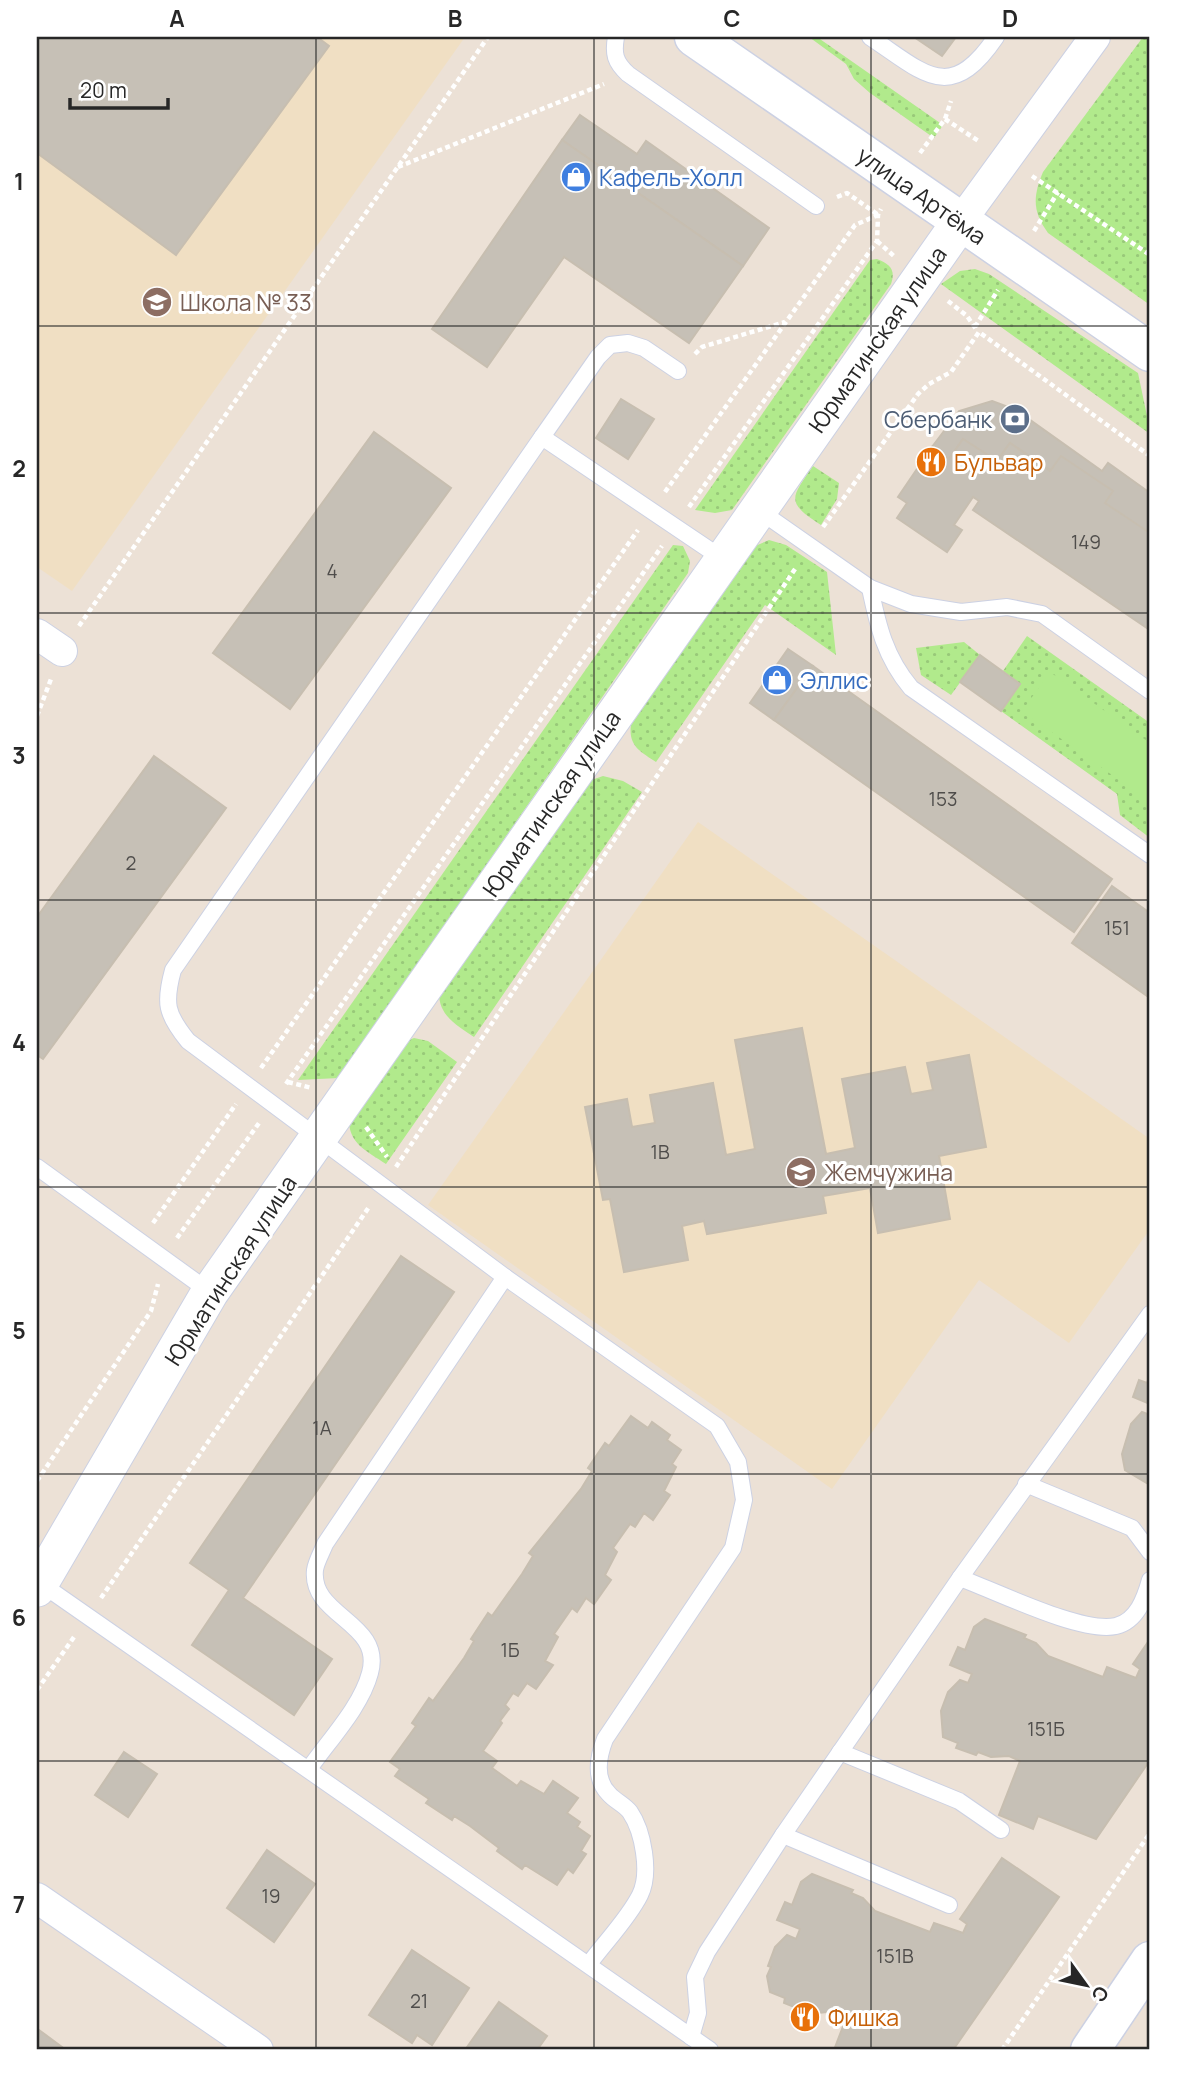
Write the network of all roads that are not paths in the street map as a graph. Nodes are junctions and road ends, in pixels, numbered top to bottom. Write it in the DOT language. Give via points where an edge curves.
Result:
graph roads {
  1 [pos="616,37"];
  2 [pos="694,37"];
  3 [pos="870,37"];
  4 [pos="996,37"];
  5 [pos="1095,37"];
  6 [pos="816,206"];
  7 [pos="961,221"];
  8 [pos="1150,352"];
  9 [pos="678,371"];
  10 [pos="542,437"];
  11 [pos="757,509"];
  12 [pos="723,559"];
  13 [pos="870,587"];
  14 [pos="37,634"];
  15 [pos="62,651"];
  16 [pos="1150,691"];
  17 [pos="1150,855"];
  18 [pos="318,1138"];
  19 [pos="37,1167"];
  20 [pos="506,1278"];
  21 [pos="210,1292"];
  22 [pos="1150,1314"];
  23 [pos="1026,1484"];
  24 [pos="1150,1552"];
  25 [pos="960,1578"];
  26 [pos="1150,1580"];
  27 [pos="38,1586"];
  28 [pos="840,1752"];
  29 [pos="309,1769"];
  30 [pos="1001,1830"];
  31 [pos="783,1835"];
  32 [pos="37,1898"];
  33 [pos="949,1905"];
  34 [pos="1150,1961"];
  35 [pos="589,1964"];
  36 [pos="691,2037"];
  37 [pos="258,2050"];
  38 [pos="710,2050"];
  39 [pos="1090,2050"];
  1 -- 6 [label="lane" via="617,64 628,74"];
  2 -- 7 [label="main road, улица Артёма"];
  3 -- 4 [label="lane" via="926,74 947,78 971,69"];
  5 -- 7 [label="street, Юрматинская улица"];
  7 -- 8 [label="main road, улица Артёма"];
  7 -- 11 [label="street, Юрматинская улица"];
  9 -- 10 [label="lane" via="644,348 628,342 610,345"];
  10 -- 12 [label="lane"];
  10 -- 18 [label="lane" via="173,970 166,996 171,1020 188,1041"];
  11 -- 12 [label="street, Юрматинская улица"];
  11 -- 13 [label="lane"];
  12 -- 18 [label="street, Юрматинская улица"];
  13 -- 16 [label="lane" via="911,604 949,610 1007,607 1042,614"];
  13 -- 17 [label="lane" via="882,643 911,688"];
  14 -- 15 [label="street"];
  18 -- 20 [label="lane"];
  18 -- 21 [label="street, Юрматинская улица"];
  19 -- 21 [label="lane"];
  20 -- 29 [label="lane" via="325,1544 315,1570 319,1592 331,1609 361,1630 371,1651 371,1671 361,1694"];
  20 -- 35 [label="lane" via="717,1426 738,1462 744,1500 733,1548 605,1740 598,1759 607,1793 629,1811 638,1831 645,1874 641,1894"];
  21 -- 27 [label="street, Юрматинская улица"];
  22 -- 23 [label="lane"];
  23 -- 24 [label="lane" via="1132,1528"];
  23 -- 25 [label="lane"];
  25 -- 26 [label="lane" via="1087,1626 1118,1626 1142,1607"];
  25 -- 28 [label="lane"];
  27 -- 29 [label="lane" via="89,1616"];
  28 -- 30 [label="lane" via="959,1801"];
  28 -- 31 [label="lane"];
  29 -- 35 [label="lane"];
  31 -- 33 [label="lane"];
  31 -- 36 [label="lane" via="695,1977 698,2013"];
  32 -- 37 [label="street"];
  34 -- 39 [label="main road"];
  35 -- 36 [label="lane"];
  36 -- 38 [label="lane"];
}
